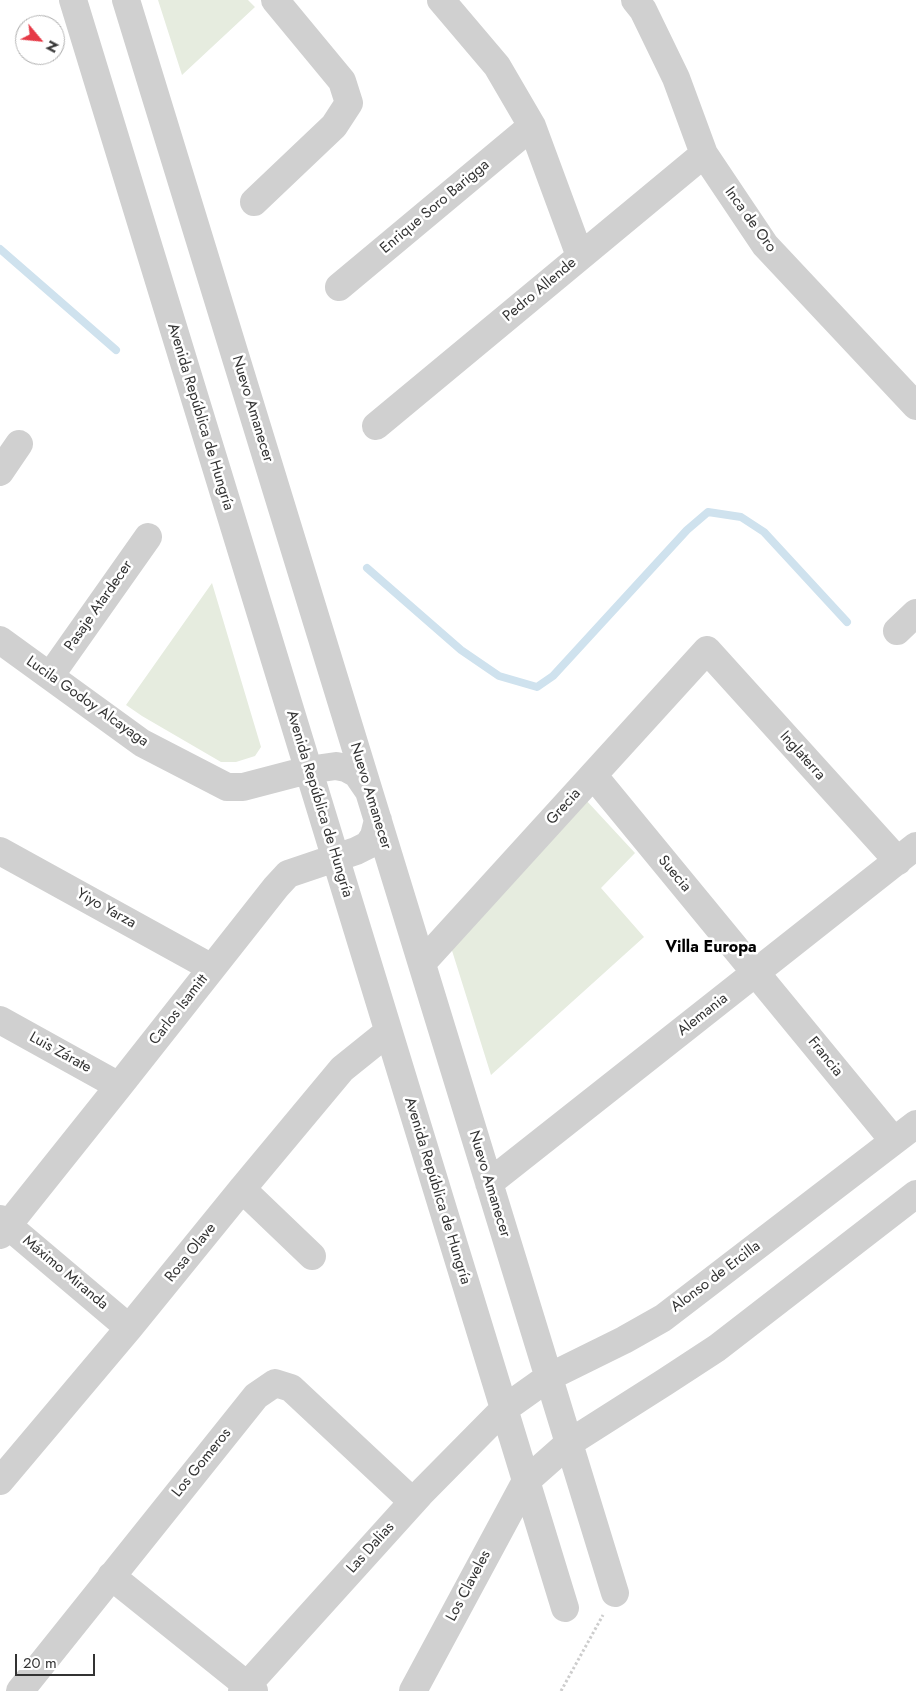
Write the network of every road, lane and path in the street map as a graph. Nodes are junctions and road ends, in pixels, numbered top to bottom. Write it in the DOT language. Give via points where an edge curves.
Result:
graph roads {
  1 [pos="73,0"];
  2 [pos="126,0"];
  3 [pos="275,0"];
  4 [pos="441,0"];
  5 [pos="635,0"];
  6 [pos="532,126"];
  7 [pos="704,154"];
  8 [pos="254,202"];
  9 [pos="580,256"];
  10 [pos="338,287"];
  11 [pos="916,406"];
  12 [pos="376,426"];
  13 [pos="19,444"];
  14 [pos="0,472"];
  15 [pos="148,536"];
  16 [pos="0,640"];
  17 [pos="707,650"];
  18 [pos="50,676"];
  19 [pos="308,770"];
  20 [pos="592,776"];
  21 [pos="368,790"];
  22 [pos="378,820"];
  23 [pos="0,851"];
  24 [pos="907,854"];
  25 [pos="335,858"];
  26 [pos="422,963"];
  27 [pos="212,968"];
  28 [pos="756,973"];
  29 [pos="0,1020"];
  30 [pos="388,1032"];
  31 [pos="119,1086"];
  32 [pos="916,1124"];
  33 [pos="894,1141"];
  34 [pos="489,1183"];
  35 [pos="242,1190"];
  36 [pos="916,1194"];
  37 [pos="3,1226"];
  38 [pos="312,1256"];
  39 [pos="130,1328"];
  40 [pos="549,1377"];
  41 [pos="504,1410"];
  42 [pos="569,1443"];
  43 [pos="0,1481"];
  44 [pos="526,1481"];
  45 [pos="413,1502"];
  46 [pos="110,1576"];
  47 [pos="615,1593"];
  48 [pos="565,1608"];
  49 [pos="248,1689"];
  50 [pos="20,1691"];
  51 [pos="413,1691"];
  52 [pos="561,1691"];
  1 -- 19 [label="street, Avenida República de Hungría"];
  2 -- 21 [label="street, Nuevo Amanecer"];
  3 -- 8 [label="street" via="342,80 349,103 334,126"];
  4 -- 6 [label="street" via="497,66"];
  5 -- 7 [label="street, Inca de Oro" via="676,78"];
  6 -- 9 [label="street"];
  6 -- 10 [label="street, Enrique Soro Barigga"];
  7 -- 9 [label="street, Pedro Allende"];
  7 -- 11 [label="street, Inca de Oro" via="765,245"];
  9 -- 12 [label="street, Pedro Allende"];
  13 -- 14 [label="street"];
  15 -- 18 [label="street, Pasaje Atardecer"];
  16 -- 18 [label="street, Lucila Godoy Alcayaga"];
  17 -- 20 [label="street, Grecia"];
  17 -- 24 [label="street, Inglaterra"];
  18 -- 19 [label="street, Lucila Godoy Alcayaga" via="142,743 227,787 243,787"];
  19 -- 21 [label="street, Lucila Godoy Alcayaga" via="336,766 346,768 357,774"];
  19 -- 25 [label="street, Avenida República de Hungría"];
  20 -- 26 [label="street, Grecia"];
  20 -- 28 [label="street, Suecia"];
  21 -- 22 [label="street, Nuevo Amanecer"];
  22 -- 25 [label="street, Carlos Isamitt" via="368,845"];
  22 -- 26 [label="street, Nuevo Amanecer"];
  23 -- 27 [label="street, Yiyo Yarza"];
  24 -- 28 [label="street, Alemania"];
  25 -- 27 [label="street, Carlos Isamitt" via="288,874"];
  25 -- 30 [label="street, Avenida República de Hungría"];
  26 -- 34 [label="street, Nuevo Amanecer"];
  27 -- 31 [label="street, Carlos Isamitt"];
  28 -- 33 [label="street, Francia"];
  28 -- 34 [label="street, Alemania"];
  29 -- 31 [label="street, Luis Zárate"];
  30 -- 35 [label="street, Rosa Olave" via="342,1069"];
  30 -- 41 [label="street, Avenida República de Hungría"];
  31 -- 37 [label="street, Carlos Isamitt"];
  32 -- 33 [label="street, Alonso de Ercilla"];
  33 -- 40 [label="street, Alonso de Ercilla" via="663,1318"];
  34 -- 40 [label="street, Nuevo Amanecer"];
  35 -- 38 [label="street"];
  35 -- 39 [label="street, Rosa Olave"];
  36 -- 42 [label="street" via="717,1348"];
  37 -- 39 [label="street, Máximo Miranda"];
  39 -- 43 [label="street, Rosa Olave"];
  40 -- 41 [label="street, Alonso de Ercilla"];
  40 -- 42 [label="street, Nuevo Amanecer"];
  41 -- 44 [label="street, Avenida República de Hungría"];
  41 -- 45 [label="street, Las Dalias"];
  42 -- 44 [label="street"];
  42 -- 47 [label="street, Nuevo Amanecer"];
  44 -- 48 [label="street, Avenida República de Hungría"];
  44 -- 51 [label="street, Los Claveles"];
  45 -- 46 [label="street, Los Gomeros" via="291,1388 275,1383 256,1396"];
  45 -- 49 [label="street, Las Dalias"];
  46 -- 49 [label="street"];
  46 -- 50 [label="street, Los Gomeros"];
  47 -- 52 [label="path"];
}
